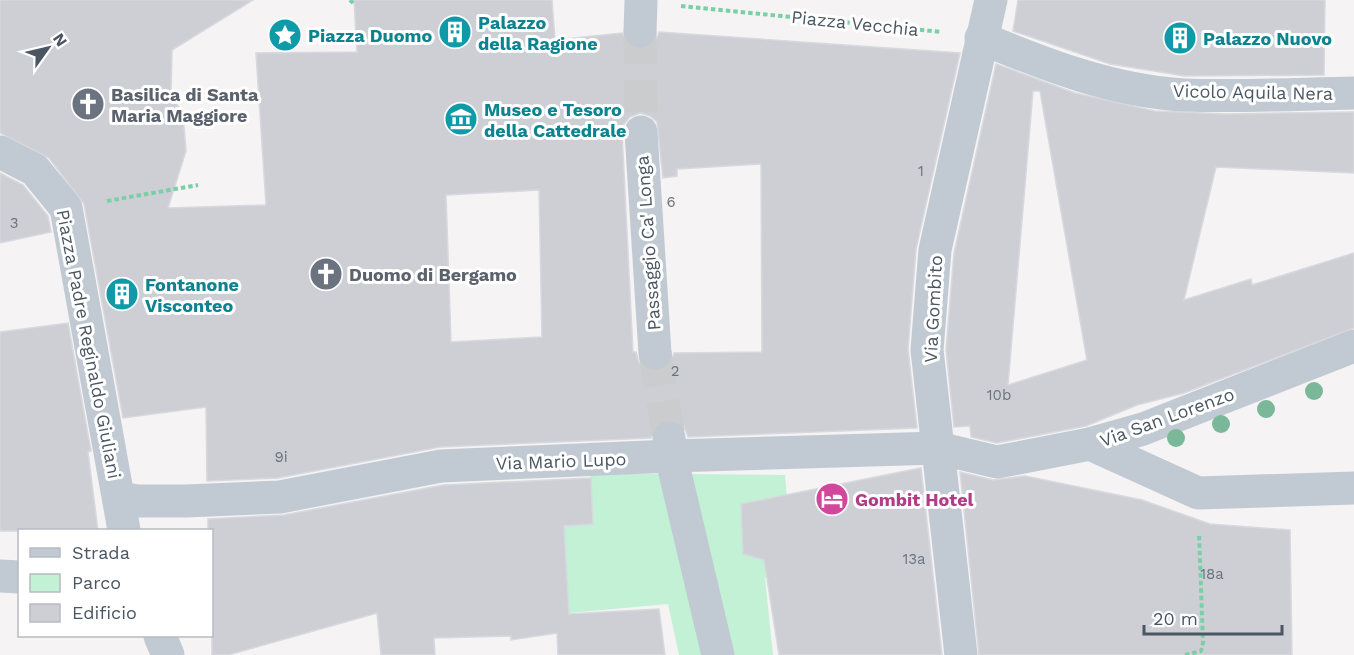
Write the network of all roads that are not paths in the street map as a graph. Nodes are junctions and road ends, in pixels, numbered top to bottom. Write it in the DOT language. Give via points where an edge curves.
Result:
graph roads {
  1 [pos="991,0"];
  2 [pos="968,35"];
  3 [pos="1354,93"];
  4 [pos="641,132"];
  5 [pos="0,152"];
  6 [pos="1354,346"];
  7 [pos="655,353"];
  8 [pos="1090,444"];
  9 [pos="670,447"];
  10 [pos="938,448"];
  11 [pos="1354,488"];
  12 [pos="120,498"];
  13 [pos="124,529"];
  14 [pos="0,576"];
  15 [pos="18,577"];
  16 [pos="160,637"];
  17 [pos="168,655"];
  18 [pos="718,655"];
  19 [pos="961,655"];
  1 -- 2 [label="street"];
  2 -- 3 [label="street, Vicolo Aquila Nera" via="1053,68 1182,95"];
  2 -- 10 [label="street, Via Gombito" via="935,250 927,350"];
  4 -- 7 [label="street, Passaggio Ca' Longa"];
  5 -- 12 [label="street, Piazza Padre Reginaldo Giuliani" via="35,170 66,208"];
  6 -- 8 [label="street, Via San Lorenzo" via="1143,429"];
  8 -- 10 [label="street, Via San Lorenzo" via="997,462"];
  8 -- 11 [label="street" via="1198,493"];
  9 -- 10 [label="street, Via Mario Lupo"];
  9 -- 12 [label="street, Via Mario Lupo" via="441,466 280,497 186,501"];
  9 -- 18 [label="street"];
  10 -- 19 [label="street, Via Gombito"];
  12 -- 13 [label="street, Piazza Padre Reginaldo Giuliani"];
  14 -- 15 [label="street"];
  16 -- 17 [label="street"];
}
